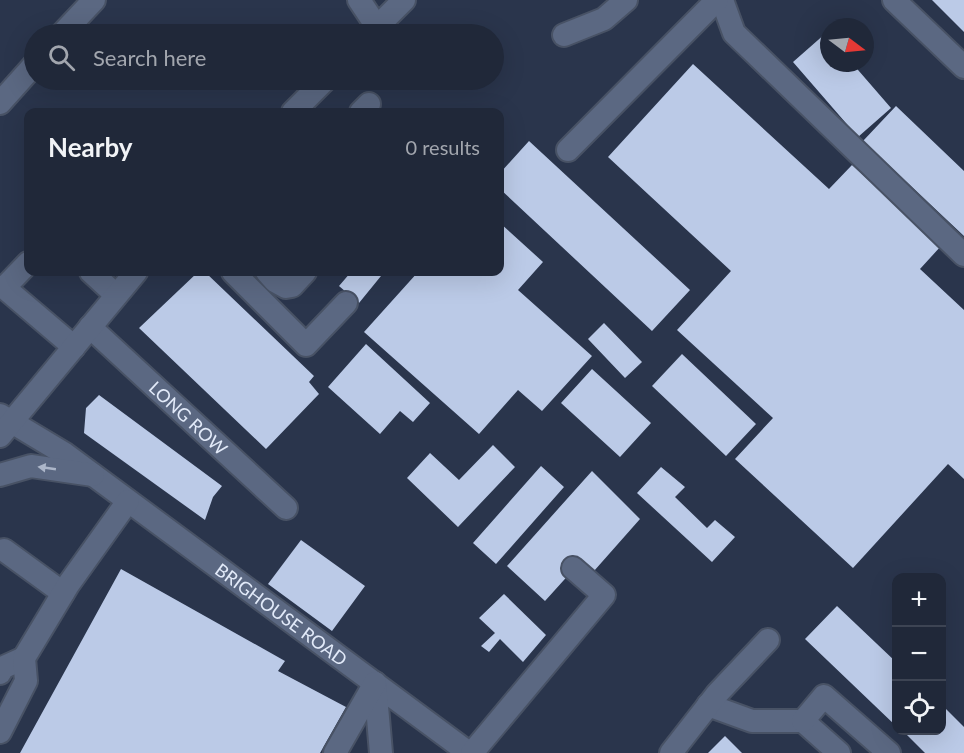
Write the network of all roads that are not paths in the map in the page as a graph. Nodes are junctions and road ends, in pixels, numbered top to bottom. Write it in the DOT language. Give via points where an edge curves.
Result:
graph roads {
  1 [pos="94,0"];
  2 [pos="359,0"];
  3 [pos="404,0"];
  4 [pos="626,0"];
  5 [pos="717,0"];
  6 [pos="722,0"];
  7 [pos="894,0"];
  8 [pos="71,24"];
  9 [pos="370,24"];
  10 [pos="380,24"];
  11 [pos="564,35"];
  12 [pos="964,67"];
  13 [pos="24,76"];
  14 [pos="315,90"];
  15 [pos="0,103"];
  16 [pos="297,108"];
  17 [pos="568,150"];
  18 [pos="964,255"];
  19 [pos="24,267"];
  20 [pos="95,276"];
  21 [pos="133,276"];
  22 [pos="236,276"];
  23 [pos="271,276"];
  24 [pos="301,276"];
  25 [pos="116,295"];
  26 [pos="346,303"];
  27 [pos="90,327"];
  28 [pos="74,346"];
  29 [pos="4,425"];
  30 [pos="0,475"];
  31 [pos="94,475"];
  32 [pos="129,501"];
  33 [pos="286,508"];
  34 [pos="4,550"];
  35 [pos="573,568"];
  36 [pos="63,593"];
  37 [pos="768,640"];
  38 [pos="24,658"];
  39 [pos="0,673"];
  40 [pos="375,683"];
  41 [pos="708,705"];
  42 [pos="803,721"];
  43 [pos="0,732"];
  44 [pos="335,753"];
  45 [pos="381,753"];
  46 [pos="470,753"];
  47 [pos="671,753"];
  48 [pos="839,753"];
  49 [pos="889,753"];
  1 -- 8 [label="street"];
  2 -- 9 [label="street"];
  3 -- 10 [label="street"];
  4 -- 11 [label="street" via="604,19"];
  5 -- 17 [label="street"];
  6 -- 18 [label="street" via="734,33"];
  7 -- 12 [label="street"];
  13 -- 15 [label="street"];
  14 -- 16 [label="street"];
  19 -- 28 [label="street" via="6,286 7,290"];
  20 -- 25 [label="street"];
  21 -- 25 [label="street"];
  22 -- 26 [label="street" via="306,345"];
  23 -- 24 [label="street" via="286,287"];
  25 -- 27 [label="street"];
  27 -- 28 [label="street"];
  27 -- 33 [label="street, LONG ROW"];
  28 -- 29 [label="street"];
  29 -- 31 [label="street, BRIGHOUSE ROAD" via="65,454"];
  31 -- 30 [label="street, BRIGHOUSE ROAD, one-way" via="32,466"];
  31 -- 32 [label="street, BRIGHOUSE ROAD"];
  32 -- 36 [label="street"];
  32 -- 40 [label="street, BRIGHOUSE ROAD"];
  34 -- 36 [label="street"];
  35 -- 46 [label="street" via="604,595"];
  36 -- 38 [label="street"];
  37 -- 41 [label="street"];
  38 -- 39 [label="street" via="2,668"];
  38 -- 43 [label="street" via="26,681"];
  40 -- 44 [label="street"];
  40 -- 45 [label="street"];
  40 -- 46 [label="street, BRIGHOUSE ROAD"];
  41 -- 42 [label="street" via="752,721"];
  41 -- 47 [label="street"];
  42 -- 48 [label="street"];
  42 -- 49 [label="street" via="825,696"];
}
